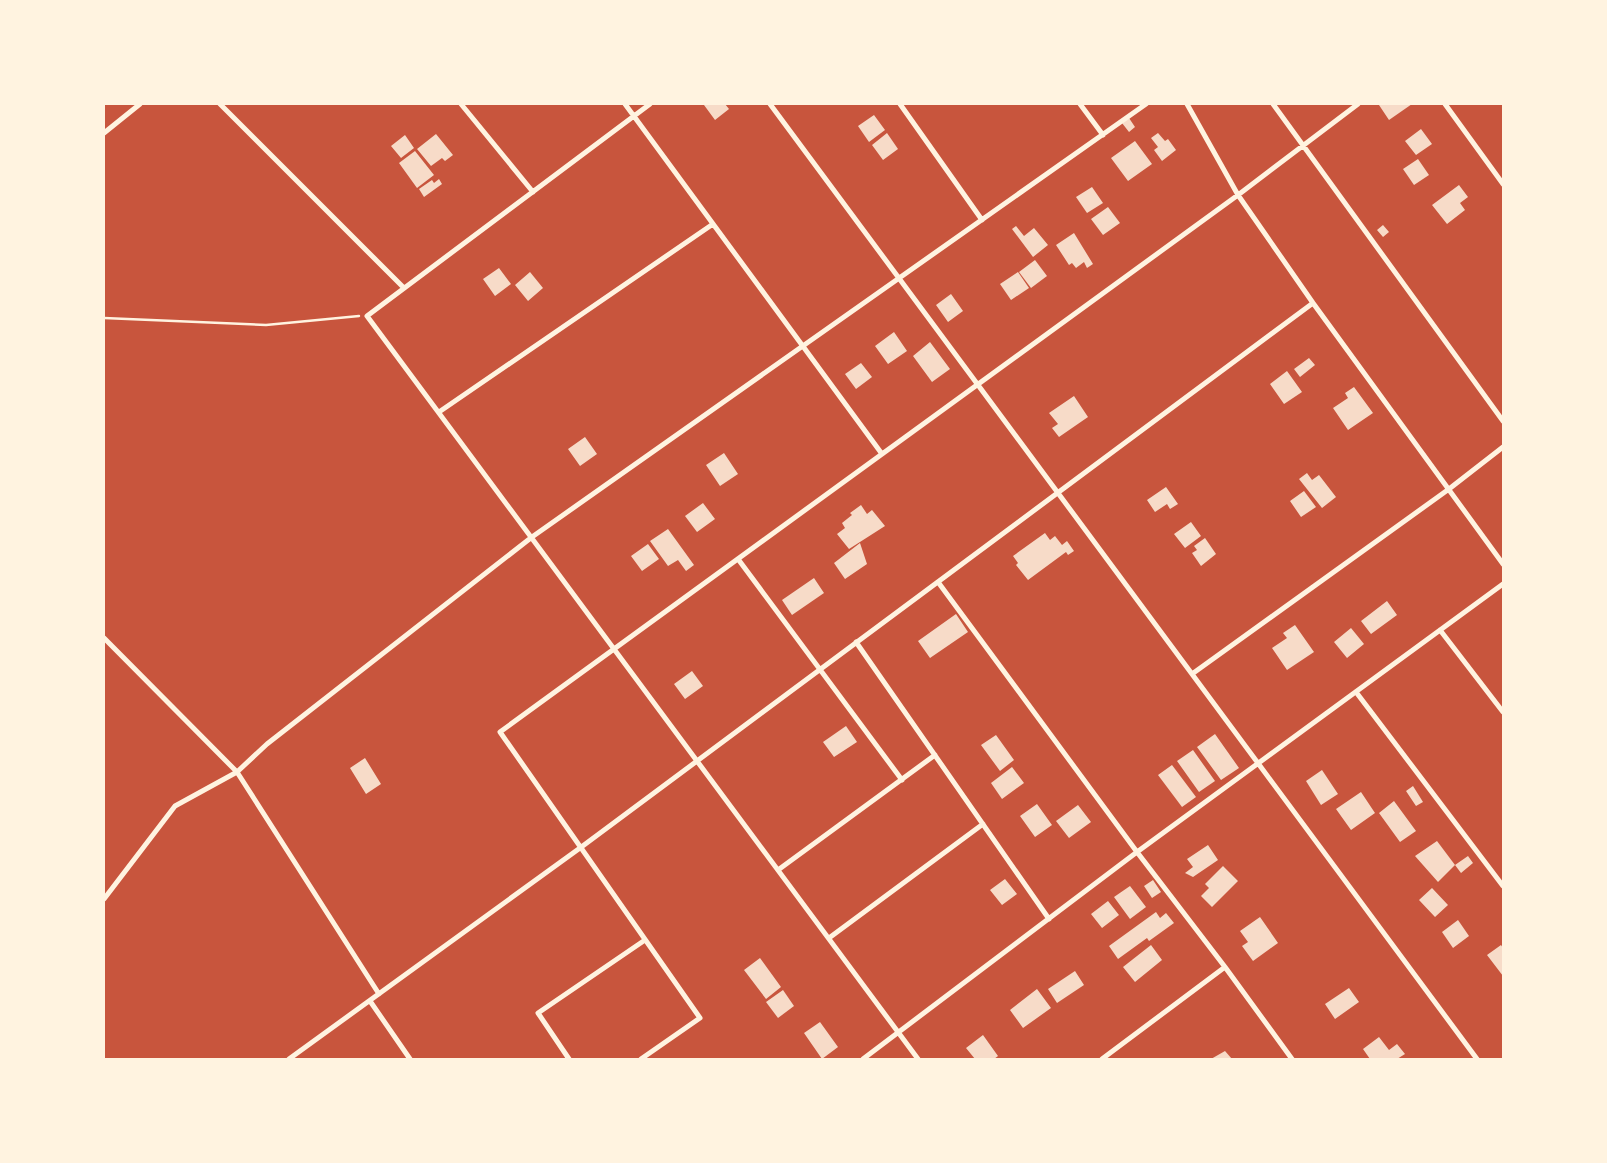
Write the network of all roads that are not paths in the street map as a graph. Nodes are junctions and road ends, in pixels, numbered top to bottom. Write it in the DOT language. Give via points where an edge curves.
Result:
graph roads {
  1 [pos="140,104"];
  2 [pos="220,104"];
  3 [pos="461,104"];
  4 [pos="625,104"];
  5 [pos="650,104"];
  6 [pos="770,104"];
  7 [pos="900,104"];
  8 [pos="1080,104"];
  9 [pos="1146,104"];
  10 [pos="1187,104"];
  11 [pos="1273,104"];
  12 [pos="1358,104"];
  13 [pos="1445,104"];
  14 [pos="634,116"];
  15 [pos="104,133"];
  16 [pos="1103,135"];
  17 [pos="1304,145"];
  18 [pos="1503,184"];
  19 [pos="533,192"];
  20 [pos="1238,195"];
  21 [pos="982,220"];
  22 [pos="713,224"];
  23 [pos="900,279"];
  24 [pos="404,288"];
  25 [pos="1313,303"];
  26 [pos="803,346"];
  27 [pos="978,384"];
  28 [pos="439,412"];
  29 [pos="1503,420"];
  30 [pos="1503,448"];
  31 [pos="882,454"];
  32 [pos="1449,489"];
  33 [pos="1058,492"];
  34 [pos="532,537"];
  35 [pos="738,559"];
  36 [pos="1503,564"];
  37 [pos="938,582"];
  38 [pos="1503,584"];
  39 [pos="1440,630"];
  40 [pos="104,638"];
  41 [pos="856,642"];
  42 [pos="614,649"];
  43 [pos="820,669"];
  44 [pos="1192,674"];
  45 [pos="1356,692"];
  46 [pos="1503,712"];
  47 [pos="935,755"];
  48 [pos="697,761"];
  49 [pos="1258,764"];
  50 [pos="237,772"];
  51 [pos="902,780"];
  52 [pos="983,824"];
  53 [pos="580,848"];
  54 [pos="1137,852"];
  55 [pos="778,870"];
  56 [pos="1503,886"];
  57 [pos="104,898"];
  58 [pos="1049,919"];
  59 [pos="829,938"];
  60 [pos="645,940"];
  61 [pos="1226,967"];
  62 [pos="379,994"];
  63 [pos="370,1001"];
  64 [pos="898,1032"];
  65 [pos="289,1059"];
  66 [pos="410,1059"];
  67 [pos="569,1059"];
  68 [pos="641,1059"];
  69 [pos="863,1059"];
  70 [pos="918,1059"];
  71 [pos="1102,1059"];
  72 [pos="1292,1059"];
  73 [pos="1477,1059"];
  1 -- 15 [label="street"];
  2 -- 24 [label="street"];
  3 -- 19 [label="street"];
  4 -- 14 [label="street"];
  5 -- 14 [label="street"];
  6 -- 23 [label="street"];
  7 -- 21 [label="street"];
  8 -- 16 [label="street"];
  9 -- 16 [label="street"];
  10 -- 20 [label="street"];
  11 -- 17 [label="street"];
  12 -- 17 [label="street"];
  13 -- 18 [label="street"];
  14 -- 19 [label="street"];
  14 -- 22 [label="street"];
  16 -- 21 [label="street"];
  17 -- 20 [label="street"];
  17 -- 29 [label="street"];
  19 -- 24 [label="street"];
  20 -- 25 [label="street"];
  20 -- 27 [label="street"];
  21 -- 23 [label="street"];
  22 -- 26 [label="street"];
  22 -- 28 [label="street"];
  23 -- 26 [label="street"];
  23 -- 27 [label="street"];
  24 -- 28 [label="street" via="368,316"];
  25 -- 32 [label="street"];
  25 -- 33 [label="street"];
  26 -- 31 [label="street"];
  26 -- 34 [label="street"];
  27 -- 31 [label="street"];
  27 -- 33 [label="street"];
  28 -- 34 [label="street"];
  30 -- 32 [label="street"];
  31 -- 35 [label="street"];
  32 -- 36 [label="street"];
  32 -- 44 [label="street"];
  33 -- 37 [label="street"];
  33 -- 44 [label="street"];
  34 -- 42 [label="street"];
  34 -- 50 [label="street" via="267,744"];
  35 -- 42 [label="street"];
  35 -- 43 [label="street"];
  37 -- 41 [label="street"];
  37 -- 54 [label="street"];
  38 -- 39 [label="street"];
  39 -- 45 [label="street"];
  39 -- 46 [label="street"];
  40 -- 50 [label="street"];
  41 -- 43 [label="street"];
  41 -- 47 [label="street"];
  42 -- 48 [label="street"];
  42 -- 53 [label="street" via="500,732"];
  43 -- 48 [label="street"];
  43 -- 51 [label="street"];
  44 -- 49 [label="street"];
  45 -- 49 [label="street"];
  45 -- 56 [label="street"];
  47 -- 51 [label="street"];
  47 -- 52 [label="street"];
  48 -- 53 [label="street"];
  48 -- 55 [label="street"];
  49 -- 54 [label="street"];
  49 -- 73 [label="street"];
  50 -- 57 [label="street" via="175,806"];
  50 -- 62 [label="street"];
  51 -- 55 [label="street"];
  52 -- 58 [label="street"];
  52 -- 59 [label="street"];
  53 -- 60 [label="street"];
  53 -- 62 [label="street"];
  54 -- 58 [label="street"];
  54 -- 61 [label="street"];
  55 -- 59 [label="street"];
  58 -- 64 [label="street"];
  59 -- 64 [label="street"];
  60 -- 67 [label="street" via="538,1014"];
  60 -- 68 [label="street" via="700,1018"];
  61 -- 71 [label="street"];
  61 -- 72 [label="street"];
  62 -- 63 [label="street"];
  63 -- 65 [label="street"];
  63 -- 66 [label="street"];
  64 -- 69 [label="street"];
  64 -- 70 [label="street"];
}
